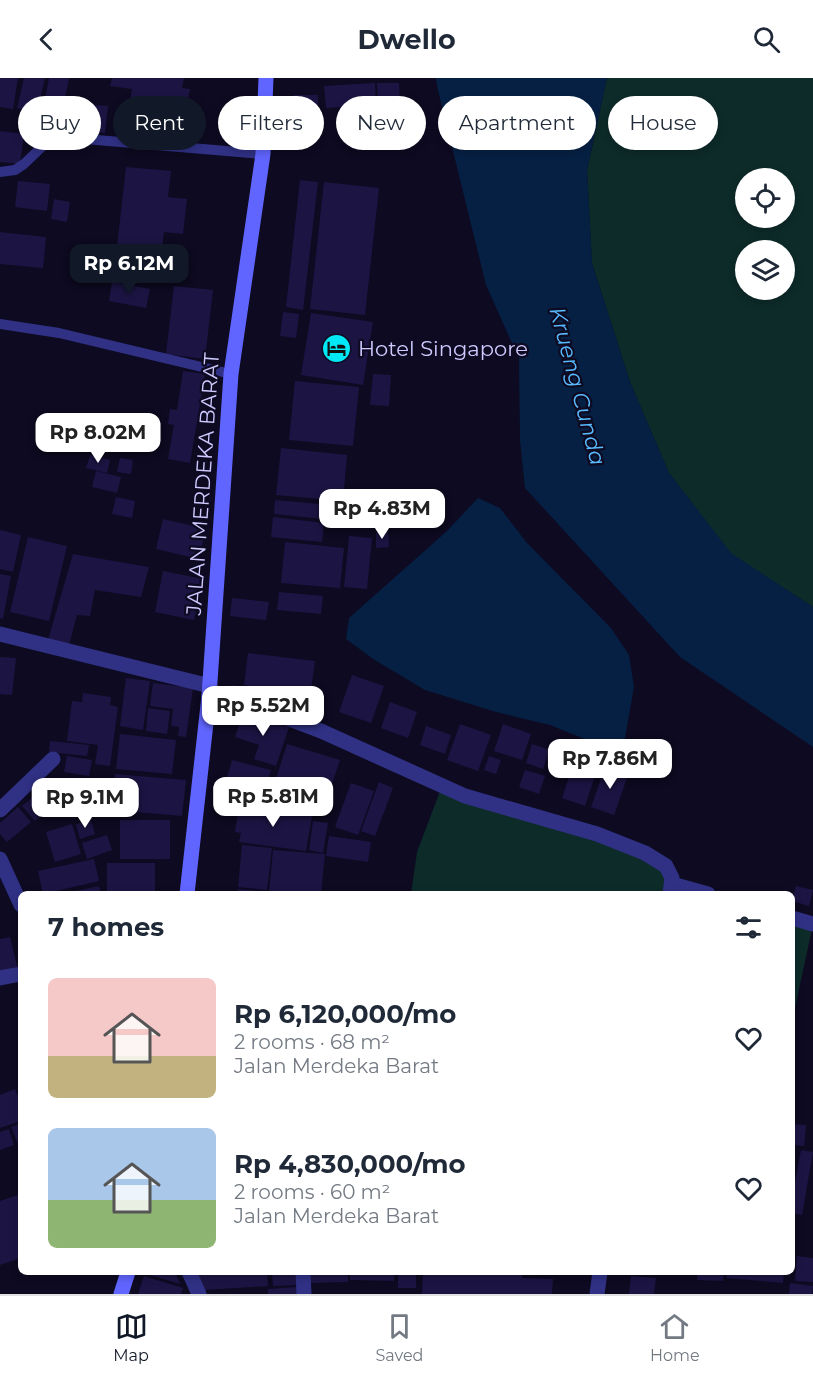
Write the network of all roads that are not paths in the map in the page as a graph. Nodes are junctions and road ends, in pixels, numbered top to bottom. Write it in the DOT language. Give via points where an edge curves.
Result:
graph roads {
  1 [pos="266,78"];
  2 [pos="263,154"];
  3 [pos="0,172"];
  4 [pos="0,324"];
  5 [pos="231,374"];
  6 [pos="0,634"];
  7 [pos="209,691"];
  8 [pos="53,759"];
  9 [pos="0,810"];
  10 [pos="0,859"];
  11 [pos="671,889"];
  12 [pos="187,891"];
  13 [pos="18,898"];
  14 [pos="795,919"];
  15 [pos="813,924"];
  16 [pos="18,975"];
  17 [pos="0,978"];
  18 [pos="127,1275"];
  19 [pos="190,1275"];
  20 [pos="303,1275"];
  21 [pos="600,1275"];
  22 [pos="121,1294"];
  23 [pos="199,1294"];
  24 [pos="304,1294"];
  25 [pos="597,1294"];
  1 -- 2 [label="main road, JALAN MERDEKA BARAT"];
  2 -- 3 [label="lane" via="57,136 15,170"];
  2 -- 5 [label="main road, JALAN MERDEKA BARAT"];
  4 -- 5 [label="lane" via="59,333"];
  5 -- 7 [label="main road, JALAN MERDEKA BARAT"];
  6 -- 7 [label="street"];
  7 -- 11 [label="street" via="321,731 465,796 597,834 645,853 666,866 672,878"];
  7 -- 12 [label="main road, JALAN MERDEKA BARAT"];
  8 -- 9 [label="street"];
  10 -- 13 [label="street"];
  14 -- 15 [label="street"];
  16 -- 17 [label="street"];
  18 -- 22 [label="main road"];
  19 -- 23 [label="street"];
  20 -- 24 [label="street"];
  21 -- 25 [label="street"];
}
